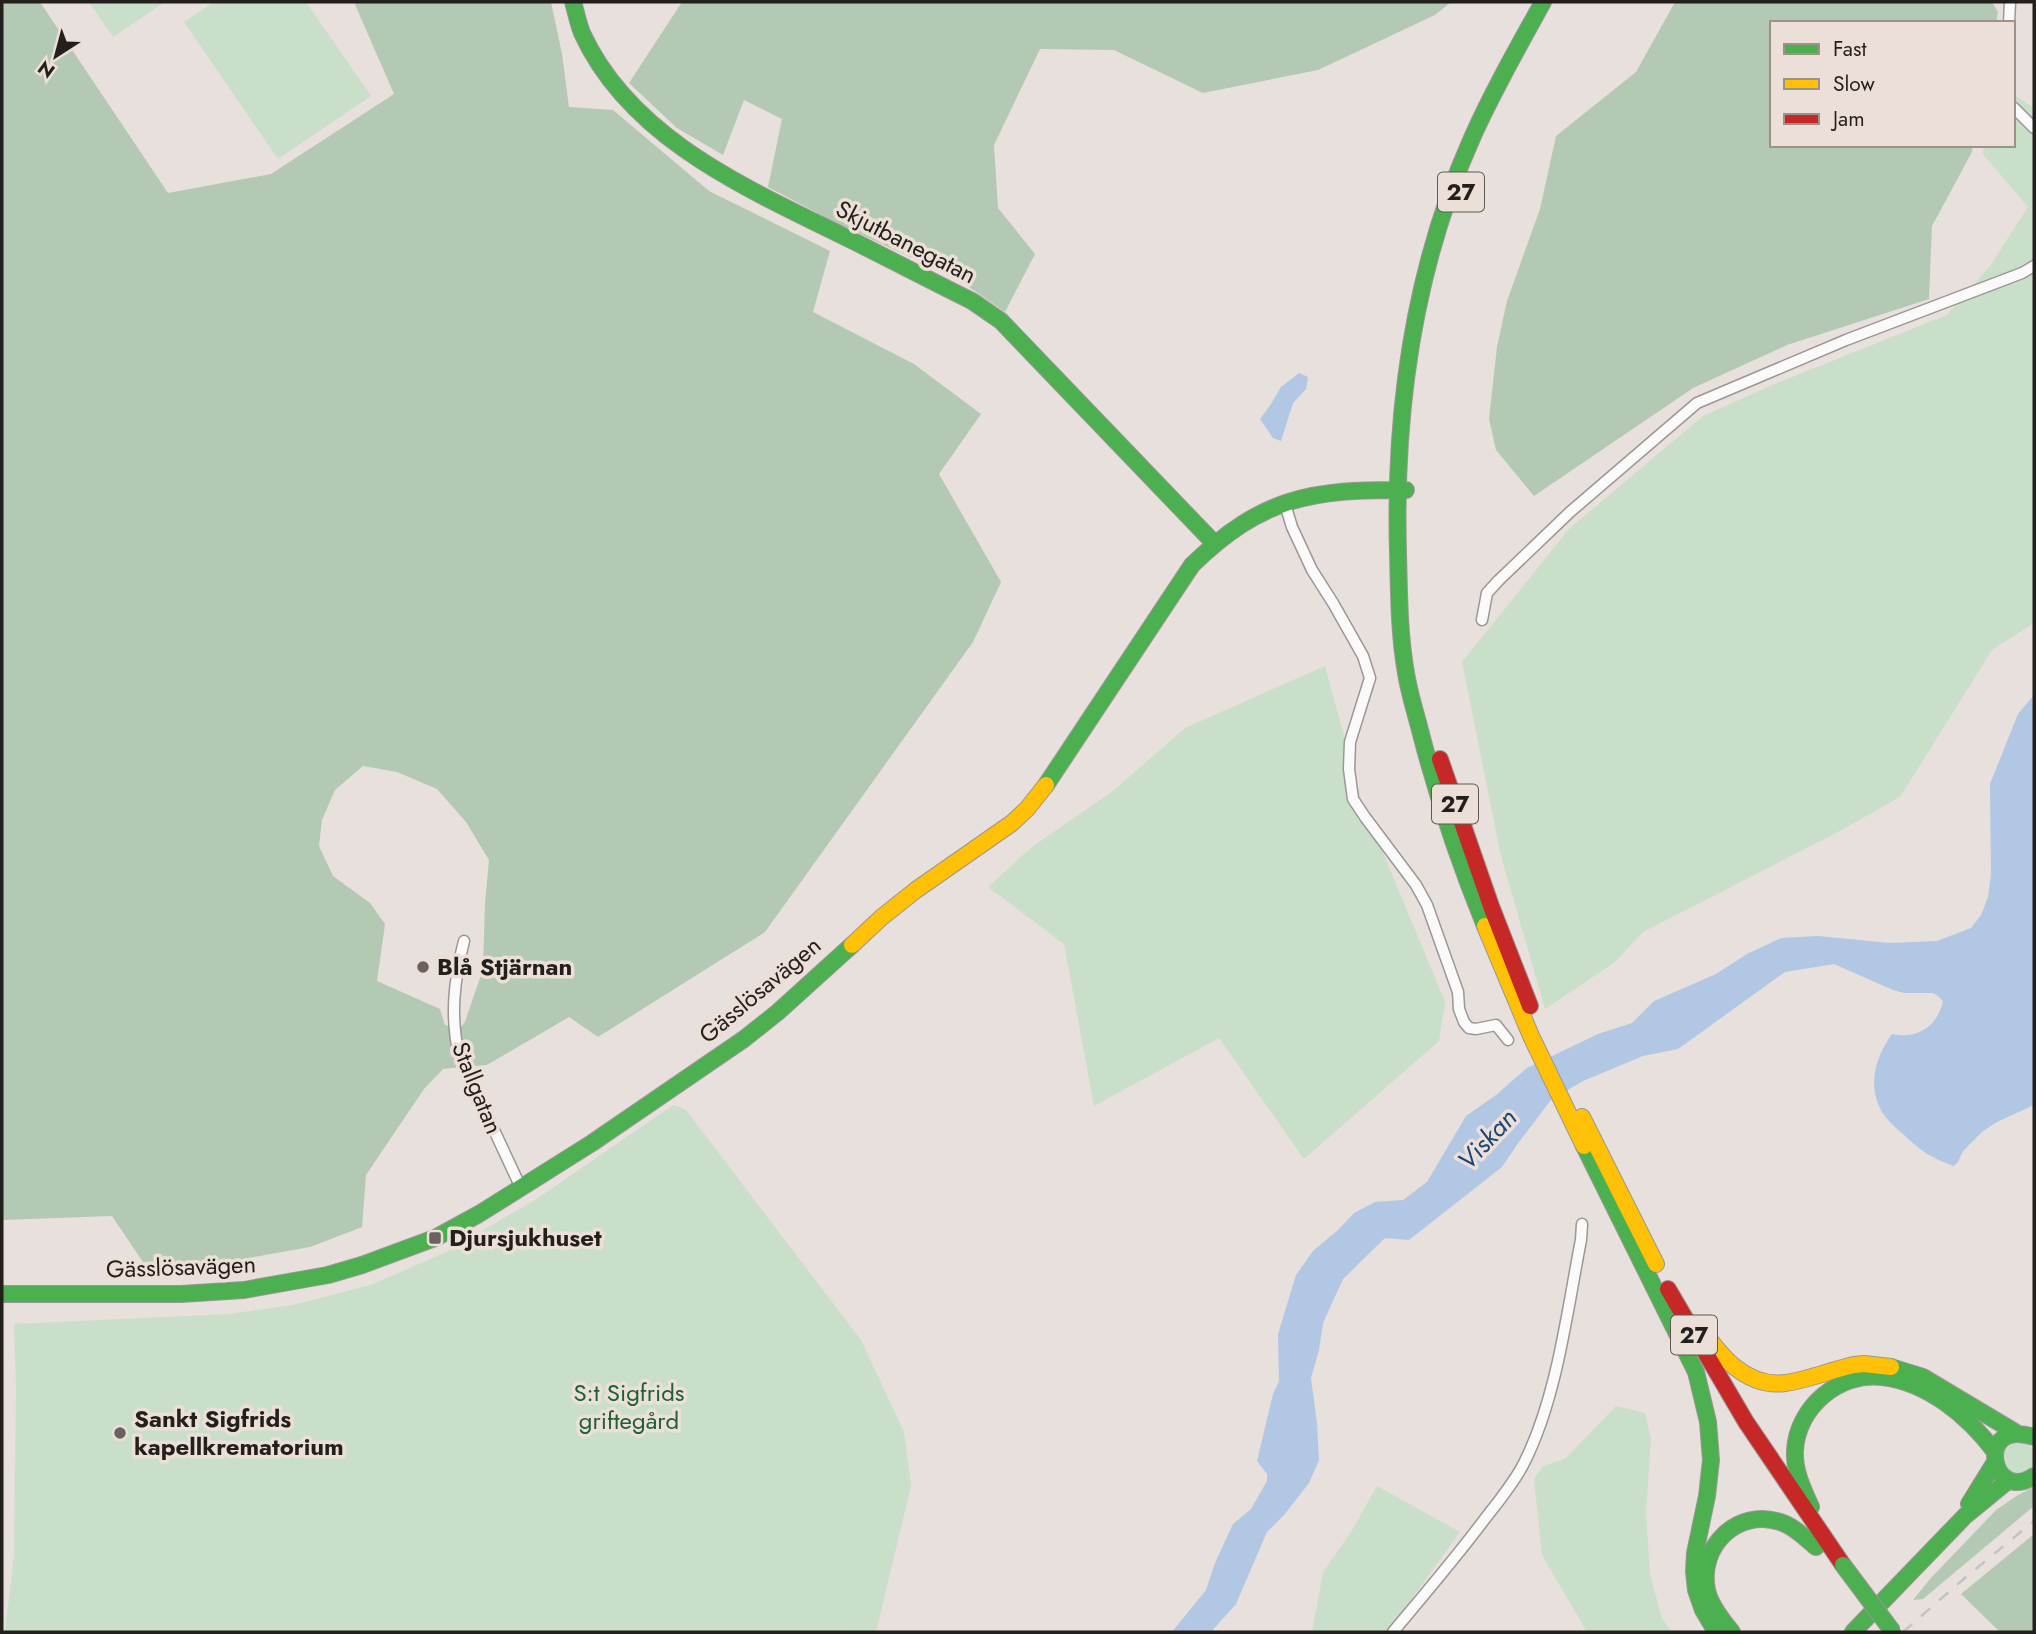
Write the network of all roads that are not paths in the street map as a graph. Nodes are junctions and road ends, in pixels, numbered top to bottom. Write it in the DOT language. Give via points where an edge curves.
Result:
graph roads {
  1 [pos="573,2"];
  2 [pos="1543,2"];
  3 [pos="1556,2"];
  4 [pos="2010,2"];
  5 [pos="2008,21"];
  6 [pos="2015,109"];
  7 [pos="2034,128"];
  8 [pos="2034,266"];
  9 [pos="1401,490"];
  10 [pos="1285,504"];
  11 [pos="1214,543"];
  12 [pos="1482,620"];
  13 [pos="464,941"];
  14 [pos="1508,1040"];
  15 [pos="521,1188"];
  16 [pos="1582,1224"];
  17 [pos="1659,1282"];
  18 [pos="2,1293"];
  19 [pos="2026,1432"];
  20 [pos="1995,1457"];
  21 [pos="2034,1476"];
  22 [pos="2009,1480"];
  23 [pos="1965,1516"];
  24 [pos="1816,1547"];
  25 [pos="1837,1563"];
  26 [pos="1393,1632"];
  27 [pos="1716,1632"];
  28 [pos="1732,1632"];
  29 [pos="1853,1632"];
  30 [pos="1878,1632"];
  31 [pos="1893,1632"];
  1 -- 11 [label="main road, Skjutbanegatan" via="589,48 610,81 651,120 697,158 741,185 972,301 1001,321"];
  2 -- 9 [label="main road, 27" via="1469,141 1428,260 1400,413"];
  3 -- 9 [label="main road, 27" via="1516,68 1467,173 1435,273 1416,353"];
  4 -- 5 [label="street"];
  6 -- 7 [label="street"];
  8 -- 12 [label="street" via="1697,403 1499,580 1487,593"];
  9 -- 10 [label="main road, Gässlösavägen" via="1318,494"];
  9 -- 17 [label="main road, 27" via="1416,669 1446,780 1526,1011"];
  10 -- 11 [label="main road, Gässlösavägen" via="1233,528"];
  10 -- 14 [label="street" via="1312,570 1363,656 1370,678 1350,742 1353,799 1427,905 1464,1022 1476,1029 1496,1025"];
  11 -- 15 [label="main road, Gässlösavägen" via="1187,572 1054,776 1027,809 882,917 744,1039"];
  13 -- 15 [label="street, Stallgatan" via="453,1013 456,1045"];
  15 -- 18 [label="main road, Gässlösavägen" via="435,1238 328,1275 202,1293"];
  16 -- 26 [label="street" via="1550,1388 1524,1462 1506,1492"];
  17 -- 19 [label="main road" via="1679,1294 1724,1358 1750,1378 1772,1384 1862,1364 1895,1367 1931,1381 1993,1421"];
  17 -- 24 [label="main road, 27" via="1747,1439"];
  17 -- 25 [label="main road, 27"];
  17 -- 27 [label="main road" via="1705,1404 1710,1471 1693,1563 1694,1586"];
  19 -- 20 [label="main road" via="2001,1440"];
  20 -- 22 [label="main road" via="1997,1469"];
  20 -- 23 [label="main road"];
  20 -- 25 [label="main road" via="1983,1436 1961,1415 1899,1380 1866,1376 1827,1392 1801,1423 1795,1453 1803,1491"];
  21 -- 22 [label="main road"];
  22 -- 23 [label="main road"];
  23 -- 29 [label="main road"];
  24 -- 25 [label="main road, 27"];
  24 -- 28 [label="main road" via="1793,1528 1768,1518 1739,1522 1718,1538 1706,1562 1707,1590 1713,1607"];
  25 -- 30 [label="main road, 27"];
  25 -- 31 [label="main road, 27, bridge"];
}
